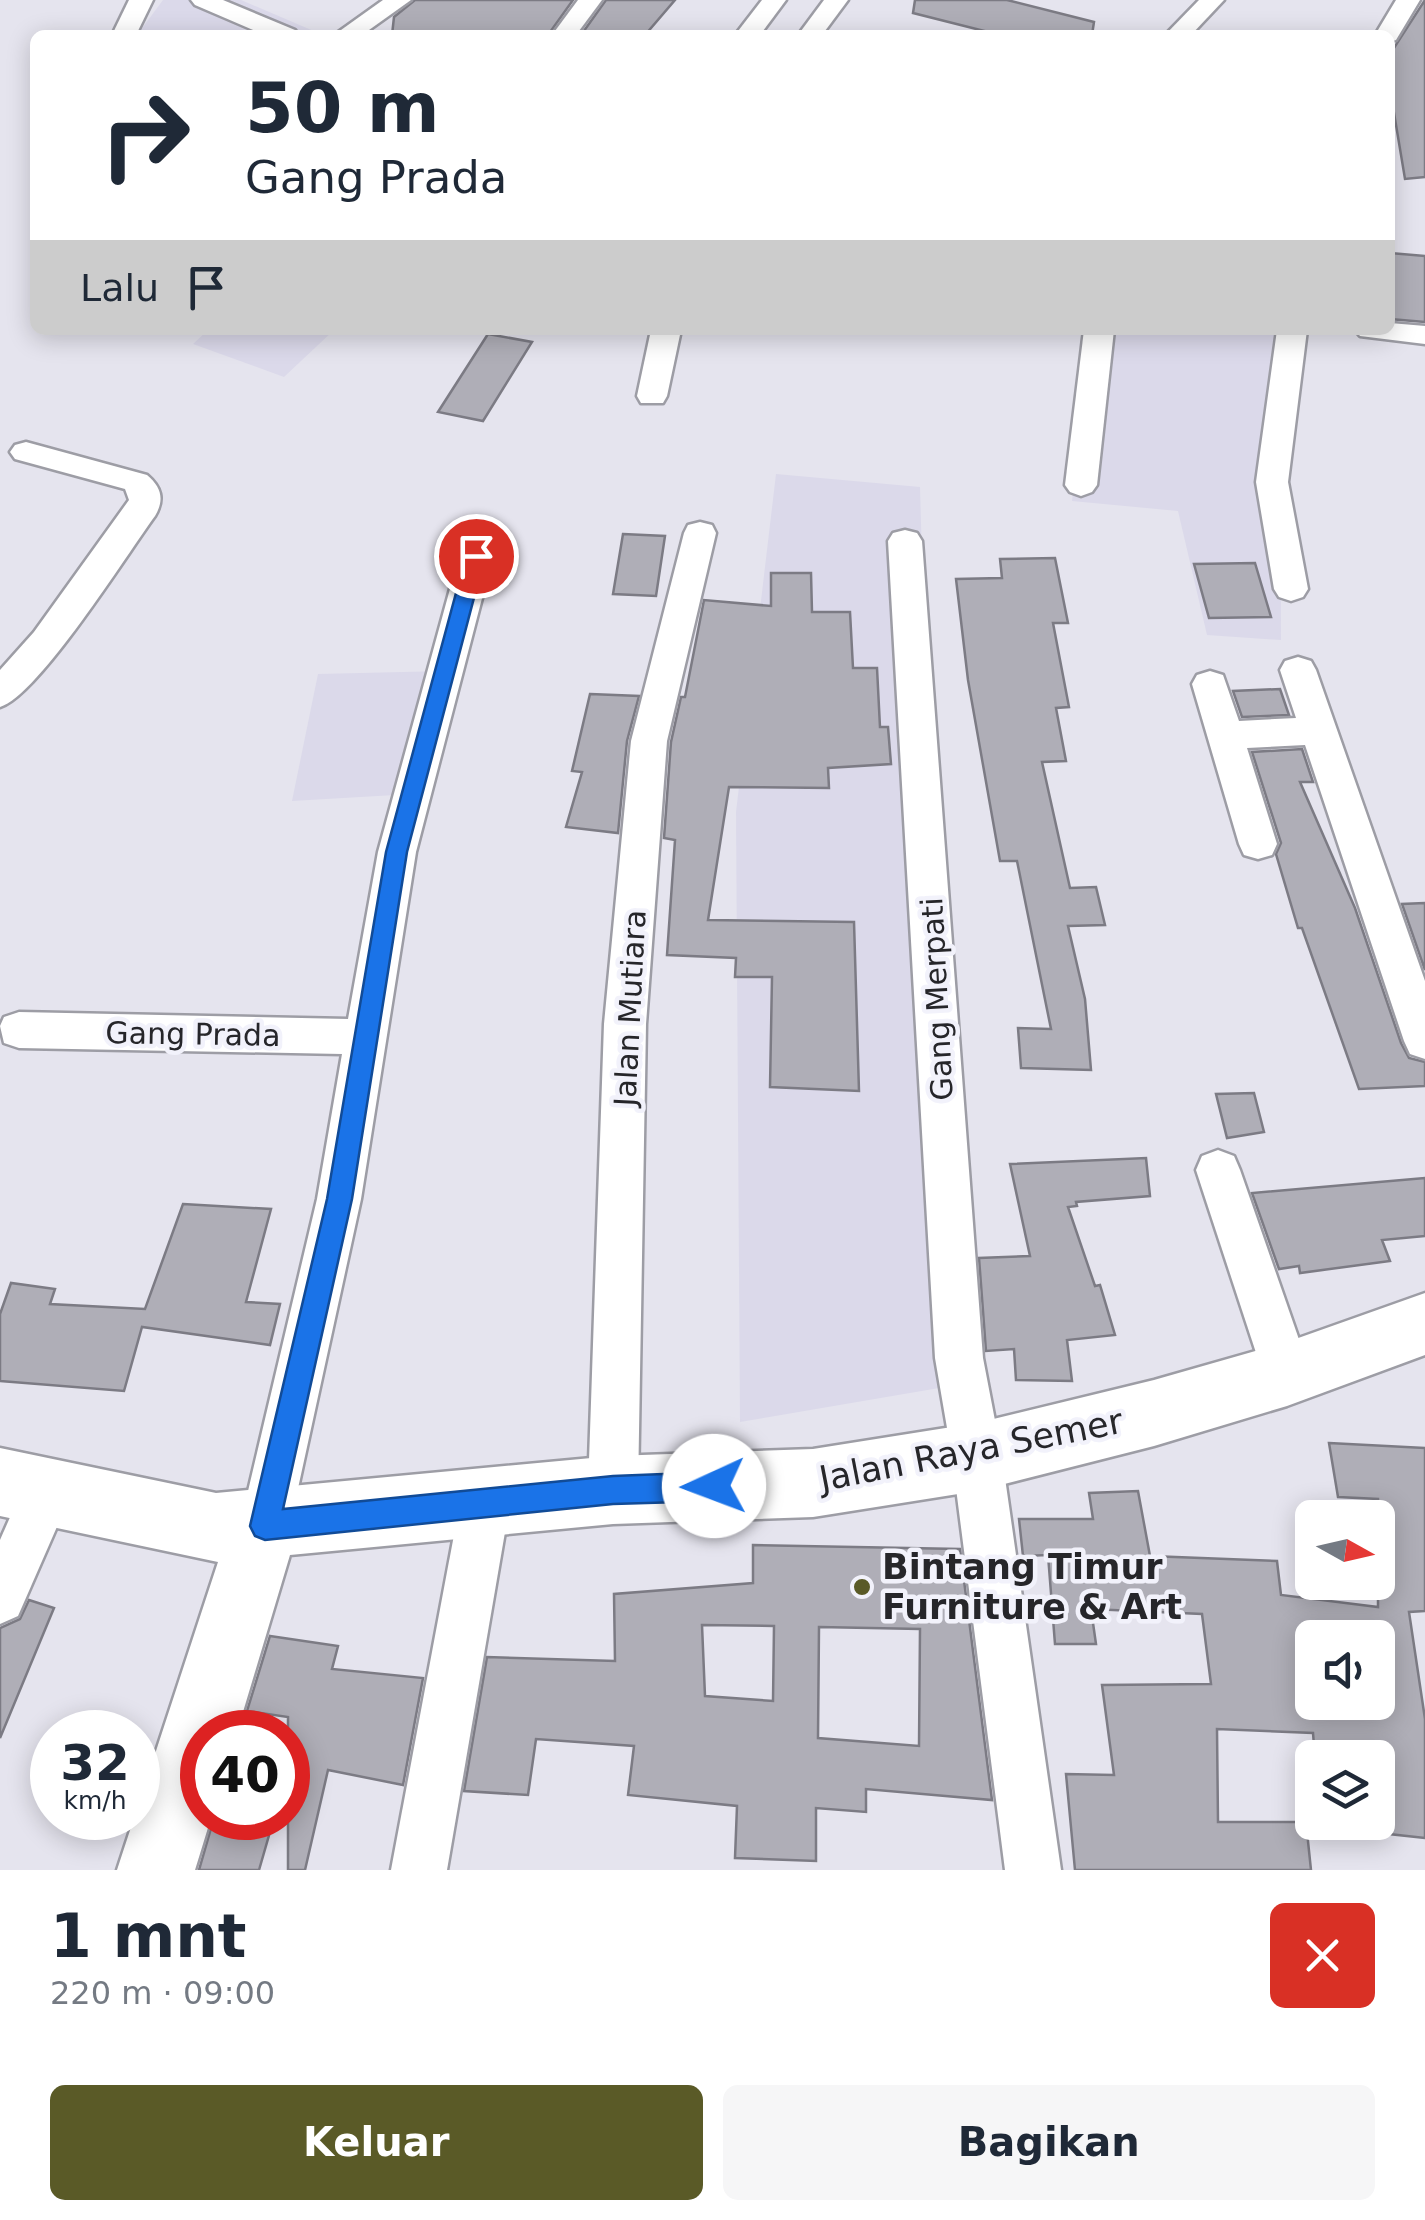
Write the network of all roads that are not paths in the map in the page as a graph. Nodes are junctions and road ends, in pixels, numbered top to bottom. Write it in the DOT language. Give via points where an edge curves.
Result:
graph roads {
  1 [pos="141,0"];
  2 [pos="203,0"];
  3 [pos="399,0"];
  4 [pos="590,0"];
  5 [pos="774,0"];
  6 [pos="836,0"];
  7 [pos="1212,0"];
  8 [pos="1408,0"];
  9 [pos="126,30"];
  10 [pos="274,30"];
  11 [pos="354,30"];
  12 [pos="568,30"];
  13 [pos="751,30"];
  14 [pos="814,30"];
  15 [pos="1182,30"];
  16 [pos="1389,30"];
  17 [pos="1395,332"];
  18 [pos="1425,334"];
  19 [pos="665,335"];
  20 [pos="1098,335"];
  21 [pos="1291,335"];
  22 [pos="652,396"];
  23 [pos="26,452"];
  24 [pos="1081,485"];
  25 [pos="700,532"];
  26 [pos="906,541"];
  27 [pos="476,556"];
  28 [pos="1291,589"];
  29 [pos="1298,670"];
  30 [pos="1210,684"];
  31 [pos="0,694"];
  32 [pos="1316,730"];
  33 [pos="1225,735"];
  34 [pos="1258,844"];
  35 [pos="19,1030"];
  36 [pos="366,1037"];
  37 [pos="1425,1041"];
  38 [pos="1218,1170"];
  39 [pos="1425,1324"];
  40 [pos="1287,1374"];
  41 [pos="977,1456"];
  42 [pos="24,1486"];
  43 [pos="613,1490"];
  44 [pos="485,1503"];
  45 [pos="265,1526"];
  46 [pos="0,1598"];
  47 [pos="156,1870"];
  48 [pos="419,1870"];
  49 [pos="1033,1870"];
  1 -- 9 [label="street"];
  2 -- 10 [label="street"];
  3 -- 11 [label="street"];
  4 -- 12 [label="street"];
  5 -- 13 [label="street"];
  6 -- 14 [label="street"];
  7 -- 15 [label="street"];
  8 -- 16 [label="street"];
  17 -- 18 [label="street"];
  19 -- 22 [label="street"];
  20 -- 24 [label="street"];
  21 -- 28 [label="street" via="1272,482"];
  23 -- 31 [label="street" via="136,482 146,498 46,641"];
  25 -- 43 [label="street, Jalan Mutiara" via="649,742 625,1024"];
  26 -- 41 [label="street, Gang Merpati" via="959,1358"];
  27 -- 36 [label="street" via="396,852"];
  29 -- 32 [label="street"];
  30 -- 33 [label="street"];
  32 -- 33 [label="street"];
  32 -- 37 [label="street"];
  33 -- 34 [label="street"];
  35 -- 36 [label="street, Gang Prada"];
  36 -- 45 [label="street" via="340,1199"];
  38 -- 40 [label="street"];
  39 -- 40 [label="street, Jalan Raya Semer"];
  40 -- 41 [label="street, Jalan Raya Semer"];
  41 -- 43 [label="street, Jalan Raya Semer" via="814,1483"];
  41 -- 49 [label="street, Gang Merpati"];
  42 -- 45 [label="street, Jalan Raya Semer" via="216,1528"];
  42 -- 46 [label="street"];
  43 -- 44 [label="street, Jalan Raya Semer"];
  44 -- 45 [label="street, Jalan Raya Semer"];
  44 -- 48 [label="street"];
  45 -- 47 [label="street"];
}
